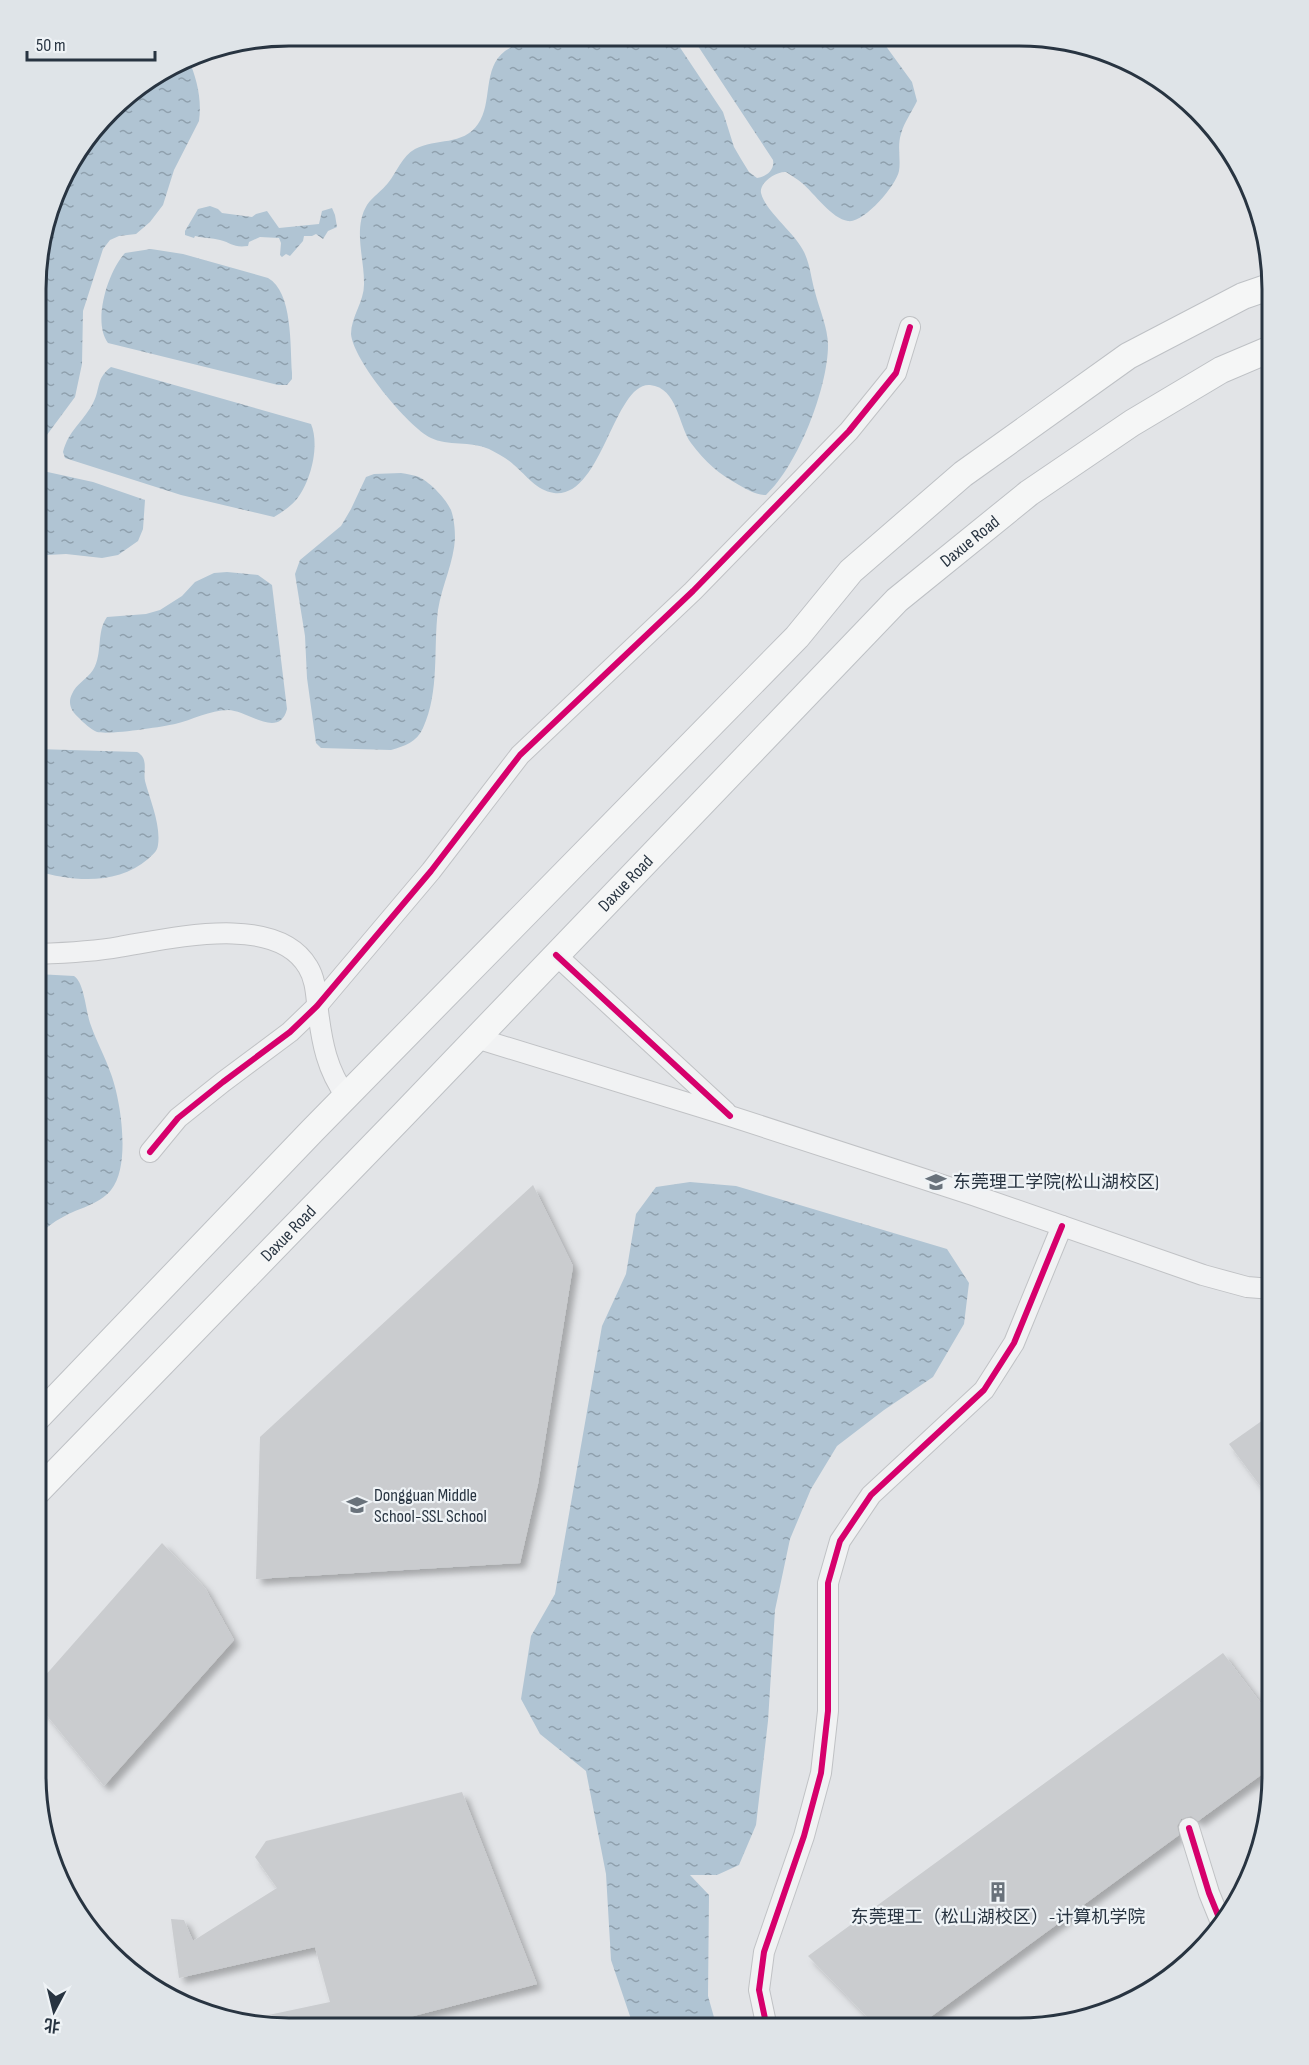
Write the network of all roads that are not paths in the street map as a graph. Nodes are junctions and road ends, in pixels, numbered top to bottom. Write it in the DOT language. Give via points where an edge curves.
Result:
graph roads {
  1 [pos="1262,289"];
  2 [pos="910,327"];
  3 [pos="1262,353"];
  4 [pos="46,953"];
  5 [pos="556,955"];
  6 [pos="317,1006"];
  7 [pos="476,1038"];
  8 [pos="346,1096"];
  9 [pos="730,1116"];
  10 [pos="150,1152"];
  11 [pos="1062,1226"];
  12 [pos="1262,1288"];
  13 [pos="46,1408"];
  14 [pos="46,1483"];
  15 [pos="1189,1828"];
  16 [pos="1218,1915"];
  17 [pos="764,2018"];
  1 -- 8 [label="main road" via="1128,356 963,474 868,556 789,646"];
  2 -- 6 [label="street" via="896,373 849,430 709,576 520,755 431,871"];
  3 -- 5 [label="main road, Daxue Road" via="1221,370 1132,423 1029,493 897,600"];
  4 -- 6 [label="street" via="118,948 188,935 251,935 270,939 299,954 315,984"];
  5 -- 7 [label="main road, Daxue Road"];
  5 -- 9 [label="street"];
  6 -- 8 [label="street" via="325,1057"];
  6 -- 10 [label="street" via="290,1032 178,1118"];
  7 -- 9 [label="street"];
  7 -- 14 [label="main road, Daxue Road"];
  8 -- 13 [label="main road"];
  9 -- 11 [label="street"];
  11 -- 12 [label="street" via="1203,1275"];
  11 -- 17 [label="street" via="1014,1343 984,1390 871,1495 840,1541 828,1583 828,1711 821,1773 764,1952 759,1990"];
  15 -- 16 [label="street"];
}
